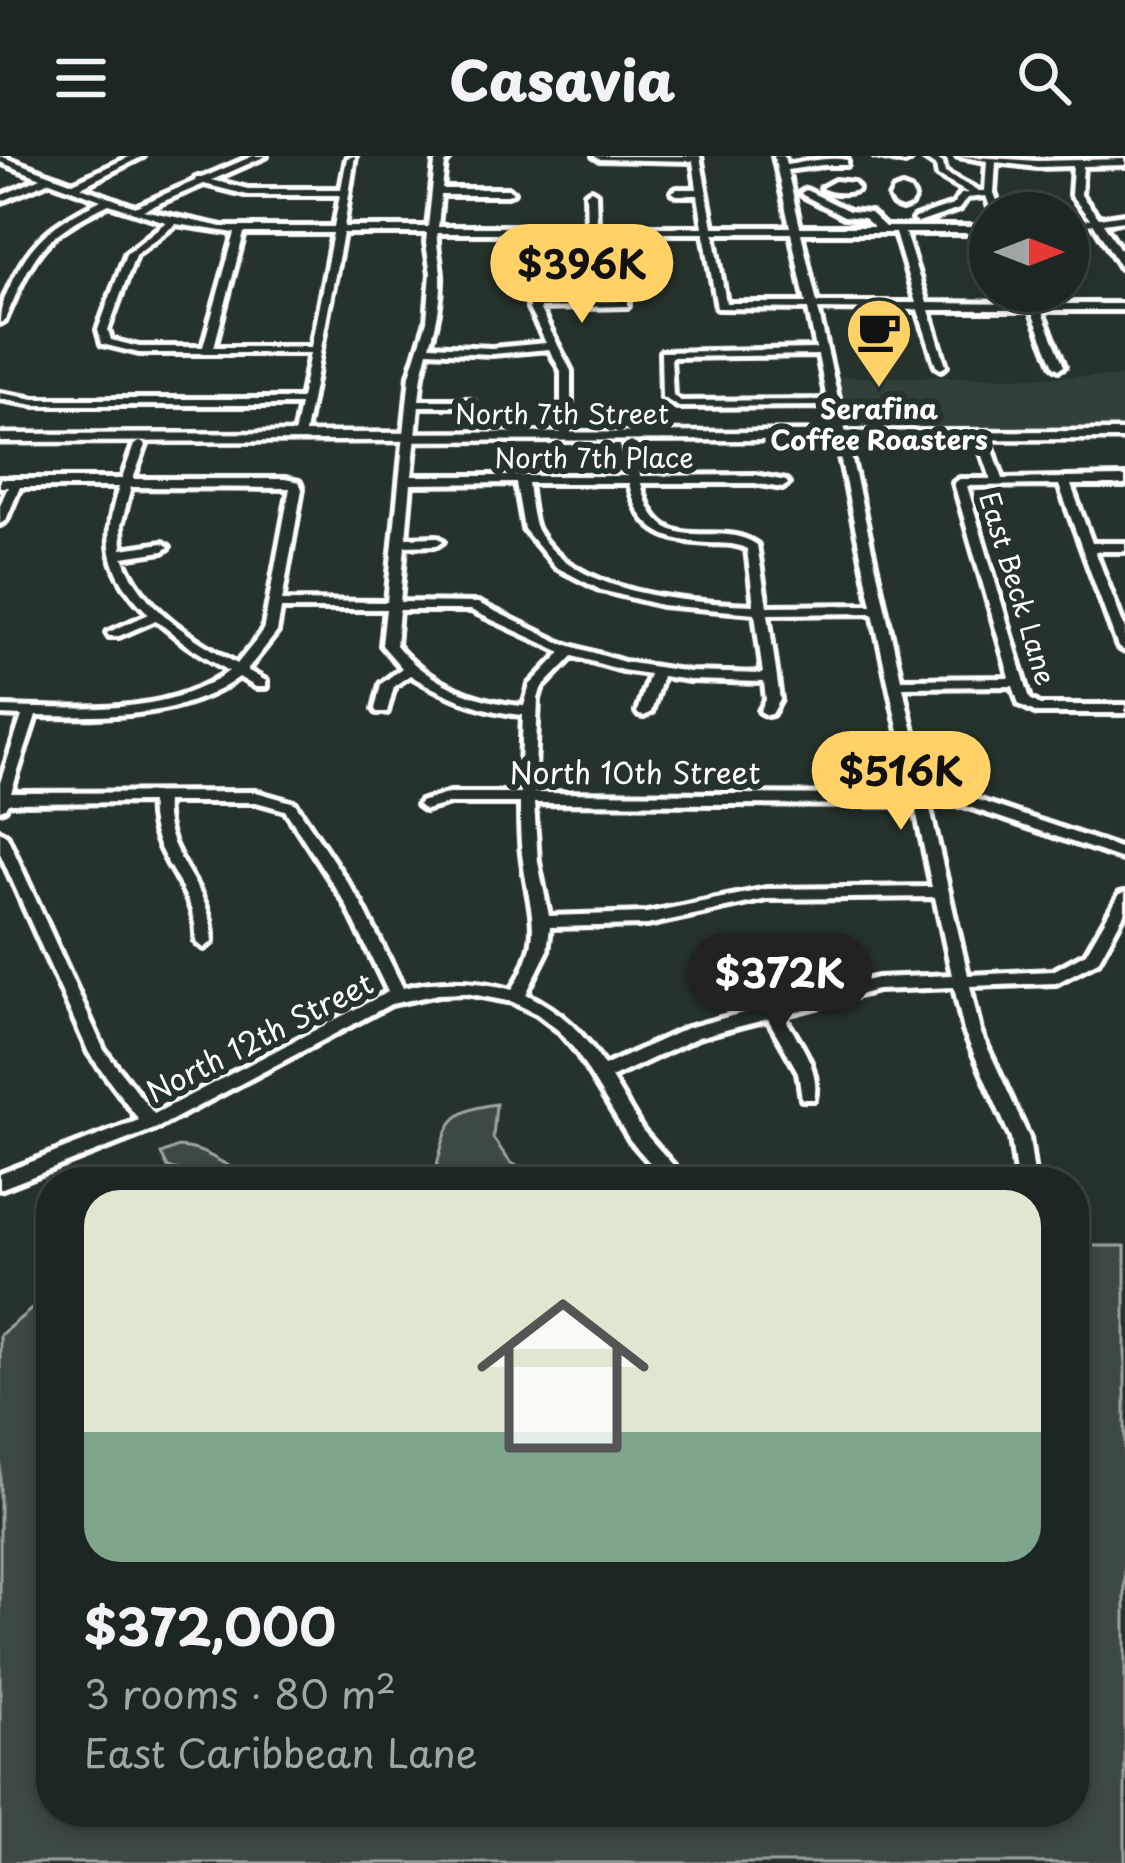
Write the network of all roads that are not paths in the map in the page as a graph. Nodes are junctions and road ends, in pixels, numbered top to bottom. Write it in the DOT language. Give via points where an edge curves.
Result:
graph roads {
  1 [pos="138,156"];
  2 [pos="261,156"];
  3 [pos="447,156"];
  4 [pos="599,156"];
  5 [pos="880,156"];
  6 [pos="963,156"];
  7 [pos="352,158"];
  8 [pos="697,158"];
  9 [pos="902,158"];
  10 [pos="927,158"];
  11 [pos="0,159"];
  12 [pos="992,160"];
  13 [pos="780,162"];
  14 [pos="1125,162"];
  15 [pos="819,163"];
  16 [pos="1078,165"];
  17 [pos="49,178"];
  18 [pos="199,180"];
  19 [pos="73,187"];
  20 [pos="827,188"];
  21 [pos="346,192"];
  22 [pos="436,192"];
  23 [pos="508,192"];
  24 [pos="676,192"];
  25 [pos="702,192"];
  26 [pos="973,192"];
  27 [pos="989,192"];
  28 [pos="591,193"];
  29 [pos="806,193"];
  30 [pos="787,194"];
  31 [pos="969,195"];
  32 [pos="0,199"];
  33 [pos="109,200"];
  34 [pos="899,203"];
  35 [pos="135,210"];
  36 [pos="1125,217"];
  37 [pos="1096,221"];
  38 [pos="1089,222"];
  39 [pos="173,223"];
  40 [pos="920,225"];
  41 [pos="969,228"];
  42 [pos="433,230"];
  43 [pos="534,230"];
  44 [pos="592,230"];
  45 [pos="622,230"];
  46 [pos="708,230"];
  47 [pos="795,230"];
  48 [pos="882,230"];
  49 [pos="899,230"];
  50 [pos="240,231"];
  51 [pos="339,231"];
  52 [pos="1125,266"];
  53 [pos="534,305"];
  54 [pos="812,306"];
  55 [pos="923,307"];
  56 [pos="969,308"];
  57 [pos="1089,308"];
  58 [pos="1125,308"];
  59 [pos="1036,312"];
  60 [pos="0,320"];
  61 [pos="552,346"];
  62 [pos="424,348"];
  63 [pos="208,350"];
  64 [pos="316,350"];
  65 [pos="822,352"];
  66 [pos="941,366"];
  67 [pos="1059,366"];
  68 [pos="0,396"];
  69 [pos="306,402"];
  70 [pos="412,403"];
  71 [pos="468,403"];
  72 [pos="833,403"];
  73 [pos="300,436"];
  74 [pos="567,436"];
  75 [pos="842,440"];
  76 [pos="1125,440"];
  77 [pos="409,441"];
  78 [pos="0,442"];
  79 [pos="985,444"];
  80 [pos="140,445"];
  81 [pos="631,445"];
  82 [pos="405,480"];
  83 [pos="520,480"];
  84 [pos="632,480"];
  85 [pos="998,481"];
  86 [pos="1064,481"];
  87 [pos="1125,481"];
  88 [pos="7,483"];
  89 [pos="127,484"];
  90 [pos="782,484"];
  91 [pos="0,520"];
  92 [pos="398,542"];
  93 [pos="437,542"];
  94 [pos="163,547"];
  95 [pos="1087,547"];
  96 [pos="1125,547"];
  97 [pos="115,554"];
  98 [pos="275,605"];
  99 [pos="392,605"];
  100 [pos="761,609"];
  101 [pos="879,609"];
  102 [pos="159,614"];
  103 [pos="114,633"];
  104 [pos="1125,647"];
  105 [pos="570,651"];
  106 [pos="411,668"];
  107 [pos="237,670"];
  108 [pos="657,672"];
  109 [pos="771,678"];
  110 [pos="1018,682"];
  111 [pos="895,683"];
  112 [pos="261,684"];
  113 [pos="382,709"];
  114 [pos="1125,709"];
  115 [pos="0,711"];
  116 [pos="31,711"];
  117 [pos="530,711"];
  118 [pos="767,711"];
  119 [pos="644,712"];
  120 [pos="159,797"];
  121 [pos="528,797"];
  122 [pos="919,799"];
  123 [pos="1,800"];
  124 [pos="424,805"];
  125 [pos="0,836"];
  126 [pos="1125,854"];
  127 [pos="940,892"];
  128 [pos="1125,898"];
  129 [pos="544,922"];
  130 [pos="204,942"];
  131 [pos="961,981"];
  132 [pos="398,994"];
  133 [pos="516,997"];
  134 [pos="772,1011"];
  135 [pos="599,1076"];
  136 [pos="808,1094"];
  137 [pos="151,1124"];
  138 [pos="39,1167"];
  139 [pos="663,1167"];
  140 [pos="1024,1167"];
  141 [pos="36,1168"];
  142 [pos="0,1182"];
  1 -- 19 [label="street"];
  2 -- 18 [label="street"];
  3 -- 22 [label="street"];
  4 -- 8 [label="street"];
  5 -- 9 [label="street"];
  6 -- 12 [label="street"];
  7 -- 21 [label="street"];
  8 -- 25 [label="street"];
  9 -- 10 [label="street"];
  10 -- 26 [label="street" via="940,165 935,180"];
  11 -- 17 [label="street"];
  12 -- 16 [label="street"];
  12 -- 27 [label="street"];
  13 -- 15 [label="street"];
  13 -- 30 [label="street"];
  14 -- 16 [label="street"];
  16 -- 37 [label="street" via="1074,190"];
  17 -- 19 [label="street"];
  17 -- 32 [label="street"];
  18 -- 21 [label="street" via="248,192"];
  18 -- 35 [label="street"];
  19 -- 33 [label="street"];
  20 -- 29 [label="street"];
  21 -- 51 [label="street"];
  22 -- 23 [label="street"];
  22 -- 42 [label="street"];
  24 -- 25 [label="street"];
  25 -- 46 [label="street"];
  28 -- 44 [label="street"];
  29 -- 30 [label="street"];
  29 -- 48 [label="street" via="831,206 831,215 867,215"];
  30 -- 47 [label="street"];
  31 -- 40 [label="street" via="959,198 962,214 941,213"];
  33 -- 35 [label="street"];
  33 -- 60 [label="street" via="36,242"];
  34 -- 40 [label="street"];
  35 -- 39 [label="street"];
  36 -- 37 [label="street"];
  37 -- 38 [label="street"];
  37 -- 52 [label="street"];
  39 -- 50 [label="street"];
  39 -- 63 [label="street" via="131,254 103,336 125,349"];
  40 -- 41 [label="street"];
  40 -- 49 [label="street"];
  42 -- 43 [label="street"];
  42 -- 51 [label="street"];
  42 -- 62 [label="street" via="436,278"];
  43 -- 44 [label="street"];
  43 -- 53 [label="street"];
  44 -- 45 [label="street"];
  45 -- 46 [label="street"];
  45 -- 53 [label="street" via="624,304"];
  46 -- 47 [label="street"];
  46 -- 54 [label="street" via="721,306"];
  47 -- 48 [label="street"];
  47 -- 54 [label="street"];
  48 -- 49 [label="street"];
  49 -- 55 [label="street"];
  50 -- 51 [label="street"];
  50 -- 63 [label="street"];
  51 -- 64 [label="street"];
  53 -- 61 [label="street"];
  54 -- 55 [label="street"];
  54 -- 65 [label="street"];
  55 -- 56 [label="street"];
  55 -- 66 [label="street"];
  57 -- 58 [label="street"];
  59 -- 67 [label="street"];
  61 -- 62 [label="street"];
  61 -- 74 [label="street" via="566,371"];
  62 -- 70 [label="street"];
  63 -- 64 [label="street"];
  64 -- 69 [label="street"];
  65 -- 72 [label="street"];
  65 -- 72 [label="street" via="665,354 670,402"];
  68 -- 69 [label="street"];
  69 -- 73 [label="street"];
  70 -- 71 [label="street"];
  70 -- 77 [label="street"];
  72 -- 75 [label="street"];
  73 -- 77 [label="main road, North 7th Street"];
  73 -- 78 [label="main road, North 7th Street"];
  74 -- 75 [label="main road, North 7th Street"];
  74 -- 77 [label="main road, North 7th Street"];
  75 -- 76 [label="main road, North 7th Street"];
  75 -- 79 [label="main road, North 7th Street"];
  75 -- 81 [label="main road, North 7th Street"];
  75 -- 101 [label="street"];
  76 -- 79 [label="main road, North 7th Street"];
  77 -- 80 [label="main road, North 7th Street"];
  77 -- 81 [label="main road, North 7th Street"];
  77 -- 82 [label="street"];
  78 -- 80 [label="main road, North 7th Street"];
  79 -- 85 [label="street, East Beck Lane"];
  80 -- 89 [label="street"];
  81 -- 84 [label="street"];
  82 -- 83 [label="street, North 7th Place"];
  82 -- 92 [label="street"];
  83 -- 84 [label="street, North 7th Place"];
  83 -- 100 [label="street" via="532,532 579,573 658,602"];
  84 -- 90 [label="street, North 7th Place"];
  84 -- 100 [label="street" via="637,505 661,526 750,542"];
  85 -- 86 [label="street"];
  85 -- 110 [label="street, East Beck Lane" via="960,483"];
  86 -- 87 [label="street"];
  86 -- 95 [label="street"];
  88 -- 89 [label="street"];
  88 -- 91 [label="street"];
  89 -- 97 [label="street"];
  89 -- 98 [label="street" via="295,484"];
  92 -- 93 [label="street"];
  92 -- 99 [label="street"];
  94 -- 97 [label="street"];
  95 -- 96 [label="street"];
  95 -- 104 [label="street"];
  97 -- 102 [label="street" via="124,578"];
  98 -- 99 [label="street"];
  98 -- 107 [label="street" via="265,642"];
  99 -- 105 [label="street" via="473,606"];
  99 -- 106 [label="street" via="388,645"];
  100 -- 101 [label="street"];
  100 -- 109 [label="street"];
  101 -- 111 [label="street"];
  102 -- 103 [label="street"];
  102 -- 107 [label="street"];
  105 -- 108 [label="street"];
  105 -- 117 [label="street" via="535,688"];
  106 -- 113 [label="street" via="388,684"];
  106 -- 117 [label="street" via="490,708"];
  107 -- 112 [label="street"];
  107 -- 116 [label="street" via="150,707"];
  108 -- 109 [label="street"];
  108 -- 119 [label="street"];
  109 -- 118 [label="street"];
  110 -- 111 [label="street"];
  110 -- 114 [label="street, East Beck Lane" via="1029,707"];
  111 -- 122 [label="street"];
  115 -- 116 [label="street"];
  116 -- 123 [label="street"];
  117 -- 121 [label="street"];
  120 -- 123 [label="street"];
  120 -- 130 [label="street" via="156,830 206,923"];
  120 -- 132 [label="street" via="268,798 290,806"];
  121 -- 122 [label="street, North 10th Street"];
  121 -- 124 [label="street, North 10th Street"];
  121 -- 129 [label="street"];
  122 -- 126 [label="street, North 10th Street" via="976,801"];
  122 -- 127 [label="street"];
  125 -- 137 [label="street" via="97,1053"];
  127 -- 129 [label="street" via="767,894 647,919"];
  127 -- 131 [label="street"];
  128 -- 131 [label="street" via="1092,957 1071,972"];
  129 -- 133 [label="street" via="536,962"];
  131 -- 134 [label="street" via="877,983"];
  131 -- 140 [label="street" via="976,1048 1020,1138"];
  132 -- 133 [label="street, North 12th Street" via="466,987"];
  132 -- 137 [label="street, North 12th Street"];
  133 -- 135 [label="street, North 12th Street" via="565,1025"];
  134 -- 135 [label="street" via="693,1032"];
  134 -- 136 [label="street" via="807,1072"];
  135 -- 139 [label="street, North 12th Street"];
  137 -- 138 [label="street, North 12th Street"];
  141 -- 142 [label="street, North 12th Street"];
}
